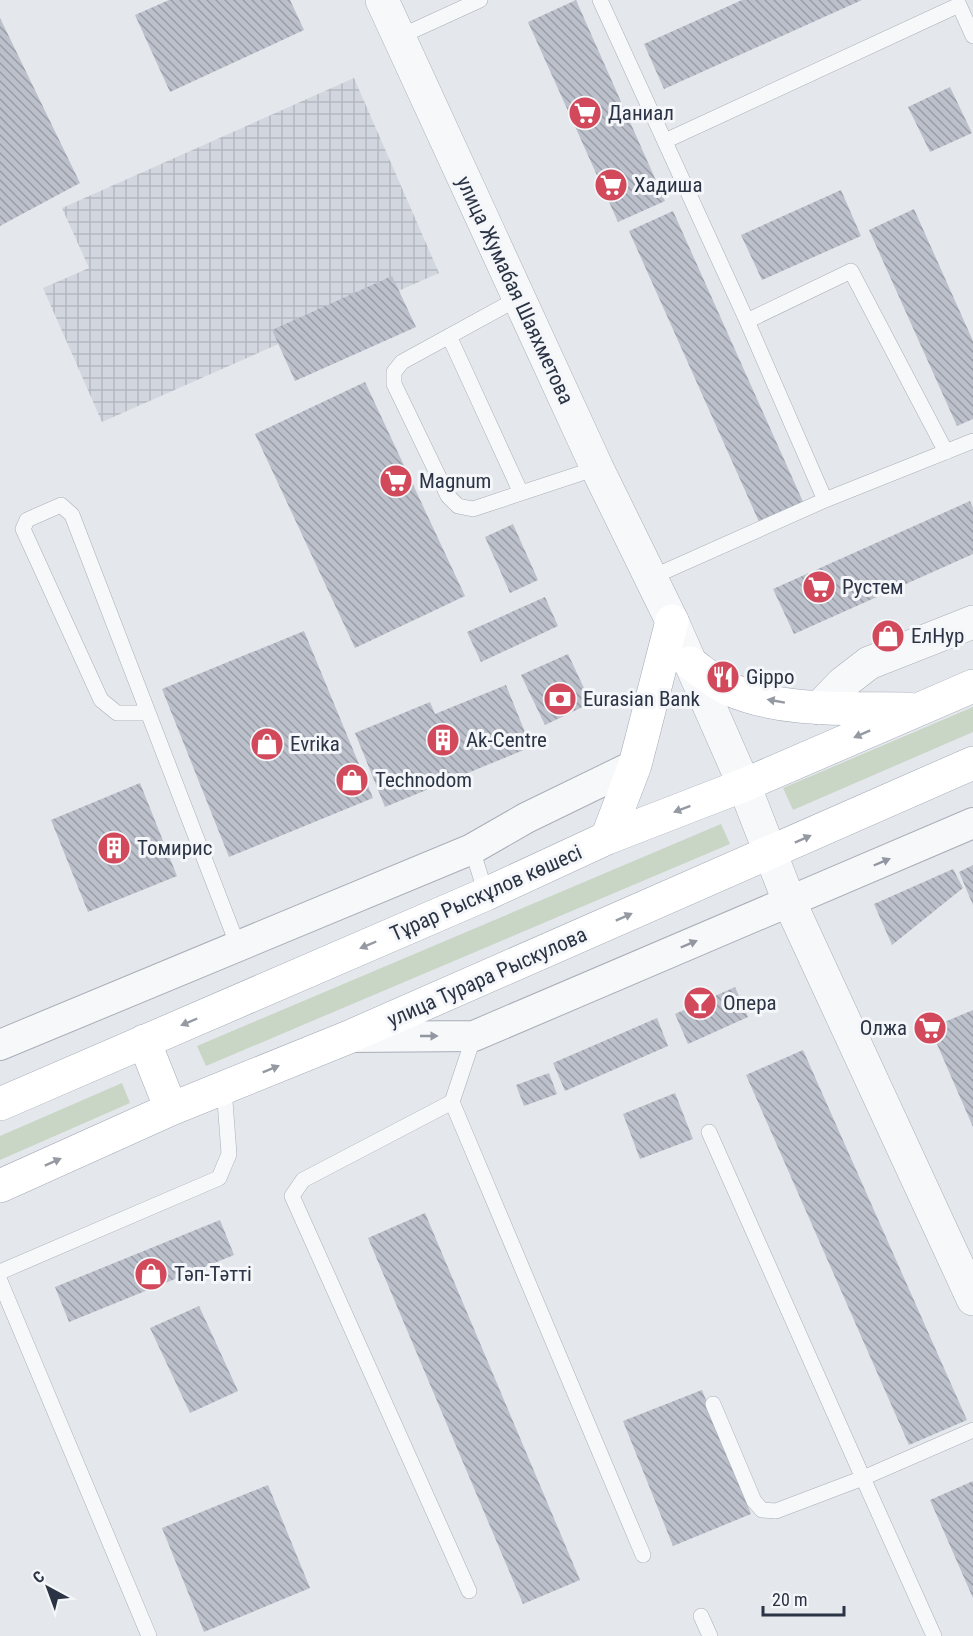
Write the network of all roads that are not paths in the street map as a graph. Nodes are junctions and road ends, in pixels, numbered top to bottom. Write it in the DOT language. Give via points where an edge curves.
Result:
graph roads {
  1 [pos="382,0"];
  2 [pos="480,0"];
  3 [pos="600,0"];
  4 [pos="973,36"];
  5 [pos="399,38"];
  6 [pos="665,141"];
  7 [pos="519,298"];
  8 [pos="747,321"];
  9 [pos="449,336"];
  10 [pos="973,441"];
  11 [pos="946,452"];
  12 [pos="597,468"];
  13 [pos="521,493"];
  14 [pos="825,500"];
  15 [pos="650,579"];
  16 [pos="672,621"];
  17 [pos="973,622"];
  18 [pos="690,663"];
  19 [pos="973,686"];
  20 [pos="819,708"];
  21 [pos="918,709"];
  22 [pos="148,713"];
  23 [pos="973,764"];
  24 [pos="635,765"];
  25 [pos="744,785"];
  26 [pos="973,823"];
  27 [pos="607,838"];
  28 [pos="472,849"];
  29 [pos="771,853"];
  30 [pos="486,894"];
  31 [pos="789,901"];
  32 [pos="238,946"];
  33 [pos="474,1036"];
  34 [pos="349,1037"];
  35 [pos="144,1041"];
  36 [pos="0,1045"];
  37 [pos="224,1088"];
  38 [pos="452,1102"];
  39 [pos="0,1104"];
  40 [pos="171,1109"];
  41 [pos="709,1132"];
  42 [pos="0,1186"];
  43 [pos="0,1272"];
  44 [pos="0,1281"];
  45 [pos="973,1299"];
  46 [pos="713,1404"];
  47 [pos="973,1430"];
  48 [pos="862,1478"];
  49 [pos="643,1555"];
  50 [pos="469,1592"];
  51 [pos="701,1616"];
  52 [pos="149,1636"];
  53 [pos="710,1636"];
  54 [pos="934,1636"];
  1 -- 5 [label="street, улица Жумабая Шаяхметова"];
  2 -- 5 [label="lane"];
  3 -- 6 [label="lane"];
  4 -- 6 [label="lane" via="959,5"];
  5 -- 7 [label="street, улица Жумабая Шаяхметова"];
  6 -- 8 [label="lane"];
  7 -- 9 [label="lane"];
  7 -- 12 [label="street, улица Жумабая Шаяхметова"];
  8 -- 11 [label="lane" via="851,272"];
  8 -- 14 [label="lane"];
  9 -- 13 [label="lane"];
  9 -- 13 [label="lane" via="402,362 394,372 394,384 448,496 458,506 473,509"];
  10 -- 11 [label="lane"];
  11 -- 14 [label="lane"];
  12 -- 13 [label="lane"];
  12 -- 15 [label="street, улица Жумабая Шаяхметова"];
  14 -- 15 [label="lane"];
  15 -- 16 [label="street, улица Жумабая Шаяхметова"];
  16 -- 18 [label="street, улица Жумабая Шаяхметова"];
  16 -- 24 [label="main road"];
  17 -- 20 [label="street" via="869,663"];
  20 -- 18 [label="main road, one-way" via="728,689"];
  18 -- 25 [label="street, улица Жумабая Шаяхметова"];
  19 -- 21 [label="main road, Тұрар Рыскұлов көшесі"];
  20 -- 21 [label="main road"];
  21 -- 25 [label="main road, Тұрар Рыскұлов көшесі, one-way"];
  22 -- 22 [label="lane" via="72,515 61,504 27,520 23,529 101,700 117,713"];
  22 -- 32 [label="lane"];
  29 -- 23 [label="main road, улица Турара Рыскулова, one-way"];
  24 -- 27 [label="main road"];
  24 -- 28 [label="street"];
  25 -- 27 [label="main road, Тұрар Рыскұлов көшесі, one-way"];
  25 -- 29 [label="street"];
  31 -- 26 [label="street, one-way"];
  27 -- 30 [label="main road, Тұрар Рыскұлов көшесі"];
  28 -- 30 [label="lane"];
  28 -- 32 [label="street"];
  29 -- 31 [label="street"];
  34 -- 29 [label="main road, улица Турара Рыскулова, one-way"];
  30 -- 35 [label="main road, Тұрар Рыскұлов көшесі, one-way"];
  33 -- 31 [label="street, one-way"];
  31 -- 45 [label="street"];
  32 -- 36 [label="street"];
  34 -- 33 [label="street, one-way"];
  33 -- 38 [label="lane"];
  37 -- 34 [label="main road, улица Турара Рыскулова, one-way"];
  35 -- 39 [label="main road, Тұрар Рыскұлов көшесі"];
  35 -- 40 [label="main road"];
  37 -- 40 [label="main road, улица Турара Рыскулова"];
  37 -- 43 [label="lane" via="230,1154 219,1178"];
  38 -- 49 [label="lane"];
  38 -- 50 [label="lane" via="303,1180 292,1196"];
  42 -- 40 [label="main road, улица Турара Рыскулова, one-way"];
  41 -- 48 [label="lane"];
  44 -- 52 [label="lane"];
  46 -- 48 [label="lane" via="754,1501 762,1510 776,1511"];
  47 -- 48 [label="lane"];
  48 -- 54 [label="lane"];
  51 -- 53 [label="lane"];
}
